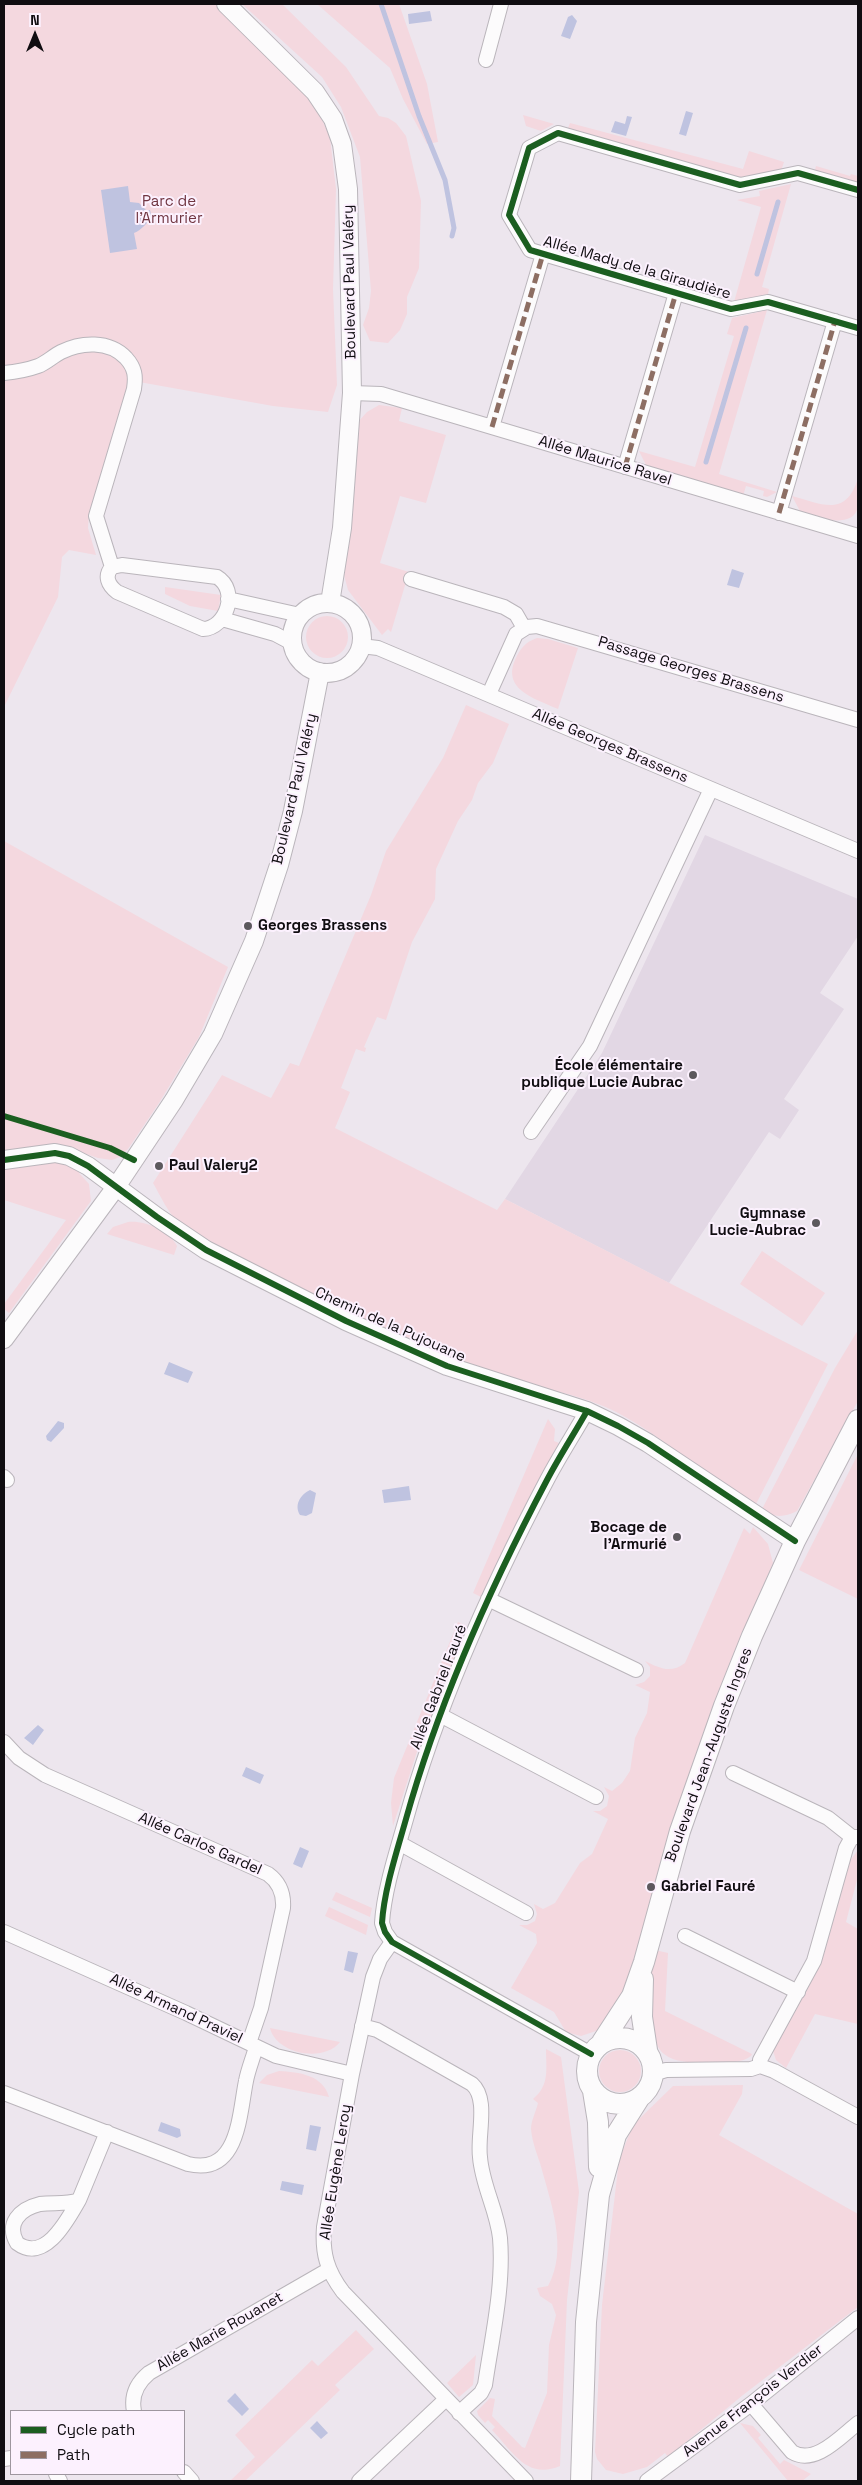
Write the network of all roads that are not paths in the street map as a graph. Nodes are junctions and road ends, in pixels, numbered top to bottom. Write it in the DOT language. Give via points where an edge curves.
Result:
graph roads {
  1 [pos="226,4"];
  2 [pos="501,4"];
  3 [pos="486,60"];
  4 [pos="858,190"];
  5 [pos="543,254"];
  6 [pos="676,293"];
  7 [pos="835,321"];
  8 [pos="858,328"];
  9 [pos="4,373"];
  10 [pos="352,392"];
  11 [pos="492,427"];
  12 [pos="625,467"];
  13 [pos="779,513"];
  14 [pos="858,533"];
  15 [pos="112,567"];
  16 [pos="411,579"];
  17 [pos="228,599"];
  18 [pos="330,603"];
  19 [pos="300,615"];
  20 [pos="222,619"];
  21 [pos="524,628"];
  22 [pos="292,643"];
  23 [pos="361,646"];
  24 [pos="320,672"];
  25 [pos="489,694"];
  26 [pos="858,720"];
  27 [pos="711,789"];
  28 [pos="858,851"];
  29 [pos="531,1132"];
  30 [pos="4,1160"];
  31 [pos="116,1186"];
  32 [pos="4,1339"];
  33 [pos="586,1411"];
  34 [pos="858,1420"];
  35 [pos="795,1541"];
  36 [pos="488,1599"];
  37 [pos="636,1670"];
  38 [pos="440,1715"];
  39 [pos="4,1742"];
  40 [pos="733,1773"];
  41 [pos="596,1797"];
  42 [pos="855,1837"];
  43 [pos="399,1843"];
  44 [pos="526,1913"];
  45 [pos="4,1932"];
  46 [pos="685,1936"];
  47 [pos="392,1942"];
  48 [pos="644,1962"];
  49 [pos="798,1992"];
  50 [pos="362,2026"];
  51 [pos="253,2045"];
  52 [pos="596,2048"];
  53 [pos="647,2050"];
  54 [pos="760,2066"];
  55 [pos="352,2074"];
  56 [pos="653,2074"];
  57 [pos="593,2090"];
  58 [pos="4,2093"];
  59 [pos="640,2098"];
  60 [pos="858,2117"];
  61 [pos="107,2132"];
  62 [pos="600,2191"];
  63 [pos="78,2200"];
  64 [pos="328,2270"];
  65 [pos="858,2318"];
  66 [pos="446,2399"];
  67 [pos="751,2404"];
  68 [pos="134,2410"];
  69 [pos="459,2413"];
  70 [pos="858,2423"];
  71 [pos="359,2481"];
  72 [pos="526,2481"];
  73 [pos="582,2481"];
  74 [pos="647,2481"];
  1 -- 10 [label="street, Boulevard Paul Valéry" via="315,92 340,135 348,189"];
  2 -- 3 [label="street"];
  4 -- 5 [label="street, Allée Mady de la Giraudière" via="798,173 740,185 556,133 529,148 509,215 528,249"];
  5 -- 6 [label="street, Allée Mady de la Giraudière"];
  5 -- 11 [label="street, Allée Mady de la Giraudière"];
  6 -- 7 [label="street, Allée Mady de la Giraudière" via="731,309 772,303"];
  6 -- 12 [label="street, Allée Mady de la Giraudière"];
  7 -- 8 [label="street, Allée Mady de la Giraudière"];
  7 -- 13 [label="street"];
  9 -- 15 [label="street" via="33,368 62,351 83,345 112,348 133,365 136,374 134,390 96,516"];
  10 -- 11 [label="street, Allée Maurice Ravel" via="381,394"];
  10 -- 18 [label="street, Boulevard Paul Valéry" via="342,528"];
  11 -- 12 [label="street, Allée Maurice Ravel"];
  12 -- 13 [label="street, Allée Maurice Ravel"];
  13 -- 14 [label="street, Allée Maurice Ravel"];
  15 -- 17 [label="street" via="217,577 226,585"];
  15 -- 20 [label="street" via="108,579 117,592 203,629 215,626"];
  16 -- 21 [label="street" via="511,610"];
  17 -- 19 [label="street"];
  17 -- 20 [label="street"];
  18 -- 19 [label="street" via="314,606"];
  18 -- 23 [label="street" via="356,617 361,631"];
  19 -- 22 [label="street" via="293,628"];
  20 -- 22 [label="street" via="275,634"];
  21 -- 25 [label="street" via="514,638"];
  21 -- 26 [label="street, Passage Georges Brassens" via="549,628"];
  22 -- 24 [label="street" via="301,662"];
  23 -- 24 [label="street" via="356,658 346,667 334,672"];
  23 -- 25 [label="street, Allée Georges Brassens" via="378,648"];
  24 -- 31 [label="street, Boulevard Paul Valéry" via="288,834 254,941 205,1048"];
  25 -- 27 [label="street, Allée Georges Brassens"];
  27 -- 28 [label="street, Allée Georges Brassens"];
  27 -- 29 [label="street" via="590,1046"];
  30 -- 31 [label="street, Chemin de la Pujouane" via="55,1153 69,1156"];
  31 -- 32 [label="street, Boulevard Paul Valéry"];
  31 -- 33 [label="street, Chemin de la Pujouane" via="206,1250 381,1338 447,1366"];
  33 -- 35 [label="street, Chemin de la Pujouane" via="648,1443"];
  33 -- 36 [label="street, Allée Gabriel Fauré" via="548,1478"];
  34 -- 35 [label="main road, Boulevard Jean-Auguste Ingres"];
  35 -- 48 [label="main road, Boulevard Jean-Auguste Ingres" via="720,1715 677,1840"];
  36 -- 37 [label="street"];
  36 -- 38 [label="street, Allée Gabriel Fauré"];
  38 -- 41 [label="street, Allée Gabriel Fauré"];
  38 -- 43 [label="street, Allée Gabriel Fauré" via="416,1781"];
  39 -- 51 [label="street, Allée Carlos Gardel" via="19,1758 45,1775 268,1874 276,1881 282,1893 283,1908"];
  40 -- 42 [label="street" via="828,1818"];
  42 -- 49 [label="street" via="846,1848 818,1949"];
  43 -- 44 [label="street"];
  43 -- 47 [label="street, Allée Gabriel Fauré" via="382,1918 384,1932"];
  45 -- 51 [label="street, Allée Armand Praviel"];
  46 -- 49 [label="street"];
  47 -- 50 [label="street, Allée Eugène Leroy" via="376,1968"];
  47 -- 52 [label="street"];
  48 -- 52 [label="main road, Boulevard Jean-Auguste Ingres" via="632,1996"];
  48 -- 53 [label="main road, Boulevard Jean-Auguste Ingres" via="641,1999"];
  49 -- 54 [label="street" via="760,2060"];
  50 -- 55 [label="street, Allée Eugène Leroy"];
  50 -- 69 [label="street" via="376,2030 472,2084 481,2096 480,2157 498,2222 501,2254 484,2385"];
  51 -- 55 [label="street, Allée Armand Praviel" via="287,2060"];
  51 -- 61 [label="street" via="234,2140 227,2153 216,2161 202,2166 188,2164"];
  52 -- 53 [label="main road" via="618,2037 634,2040"];
  52 -- 57 [label="main road" via="586,2073"];
  53 -- 56 [label="main road"];
  54 -- 56 [label="street" via="751,2069 666,2070"];
  54 -- 60 [label="street"];
  55 -- 64 [label="street, Allée Eugène Leroy" via="324,2227 324,2255"];
  56 -- 59 [label="main road" via="649,2087"];
  57 -- 59 [label="main road" via="614,2104"];
  57 -- 62 [label="main road" via="600,2140"];
  58 -- 61 [label="street"];
  59 -- 62 [label="main road" via="616,2135"];
  61 -- 63 [label="street"];
  62 -- 73 [label="main road" via="586,2322"];
  63 -- 63 [label="street" via="66,2205 40,2204 20,2214 12,2230 17,2243 25,2248 35,2248 55,2238"];
  64 -- 66 [label="street, Allée Eugène Leroy" via="343,2292"];
  64 -- 68 [label="street, Allée Marie Rouanet" via="149,2373 139,2384"];
  65 -- 67 [label="street, Avenue François Verdier"];
  66 -- 69 [label="street, Allée Eugène Leroy"];
  66 -- 71 [label="street"];
  67 -- 70 [label="street" via="798,2455 822,2451"];
  67 -- 74 [label="street, Avenue François Verdier"];
  69 -- 72 [label="street, Allée Eugène Leroy"];
}
